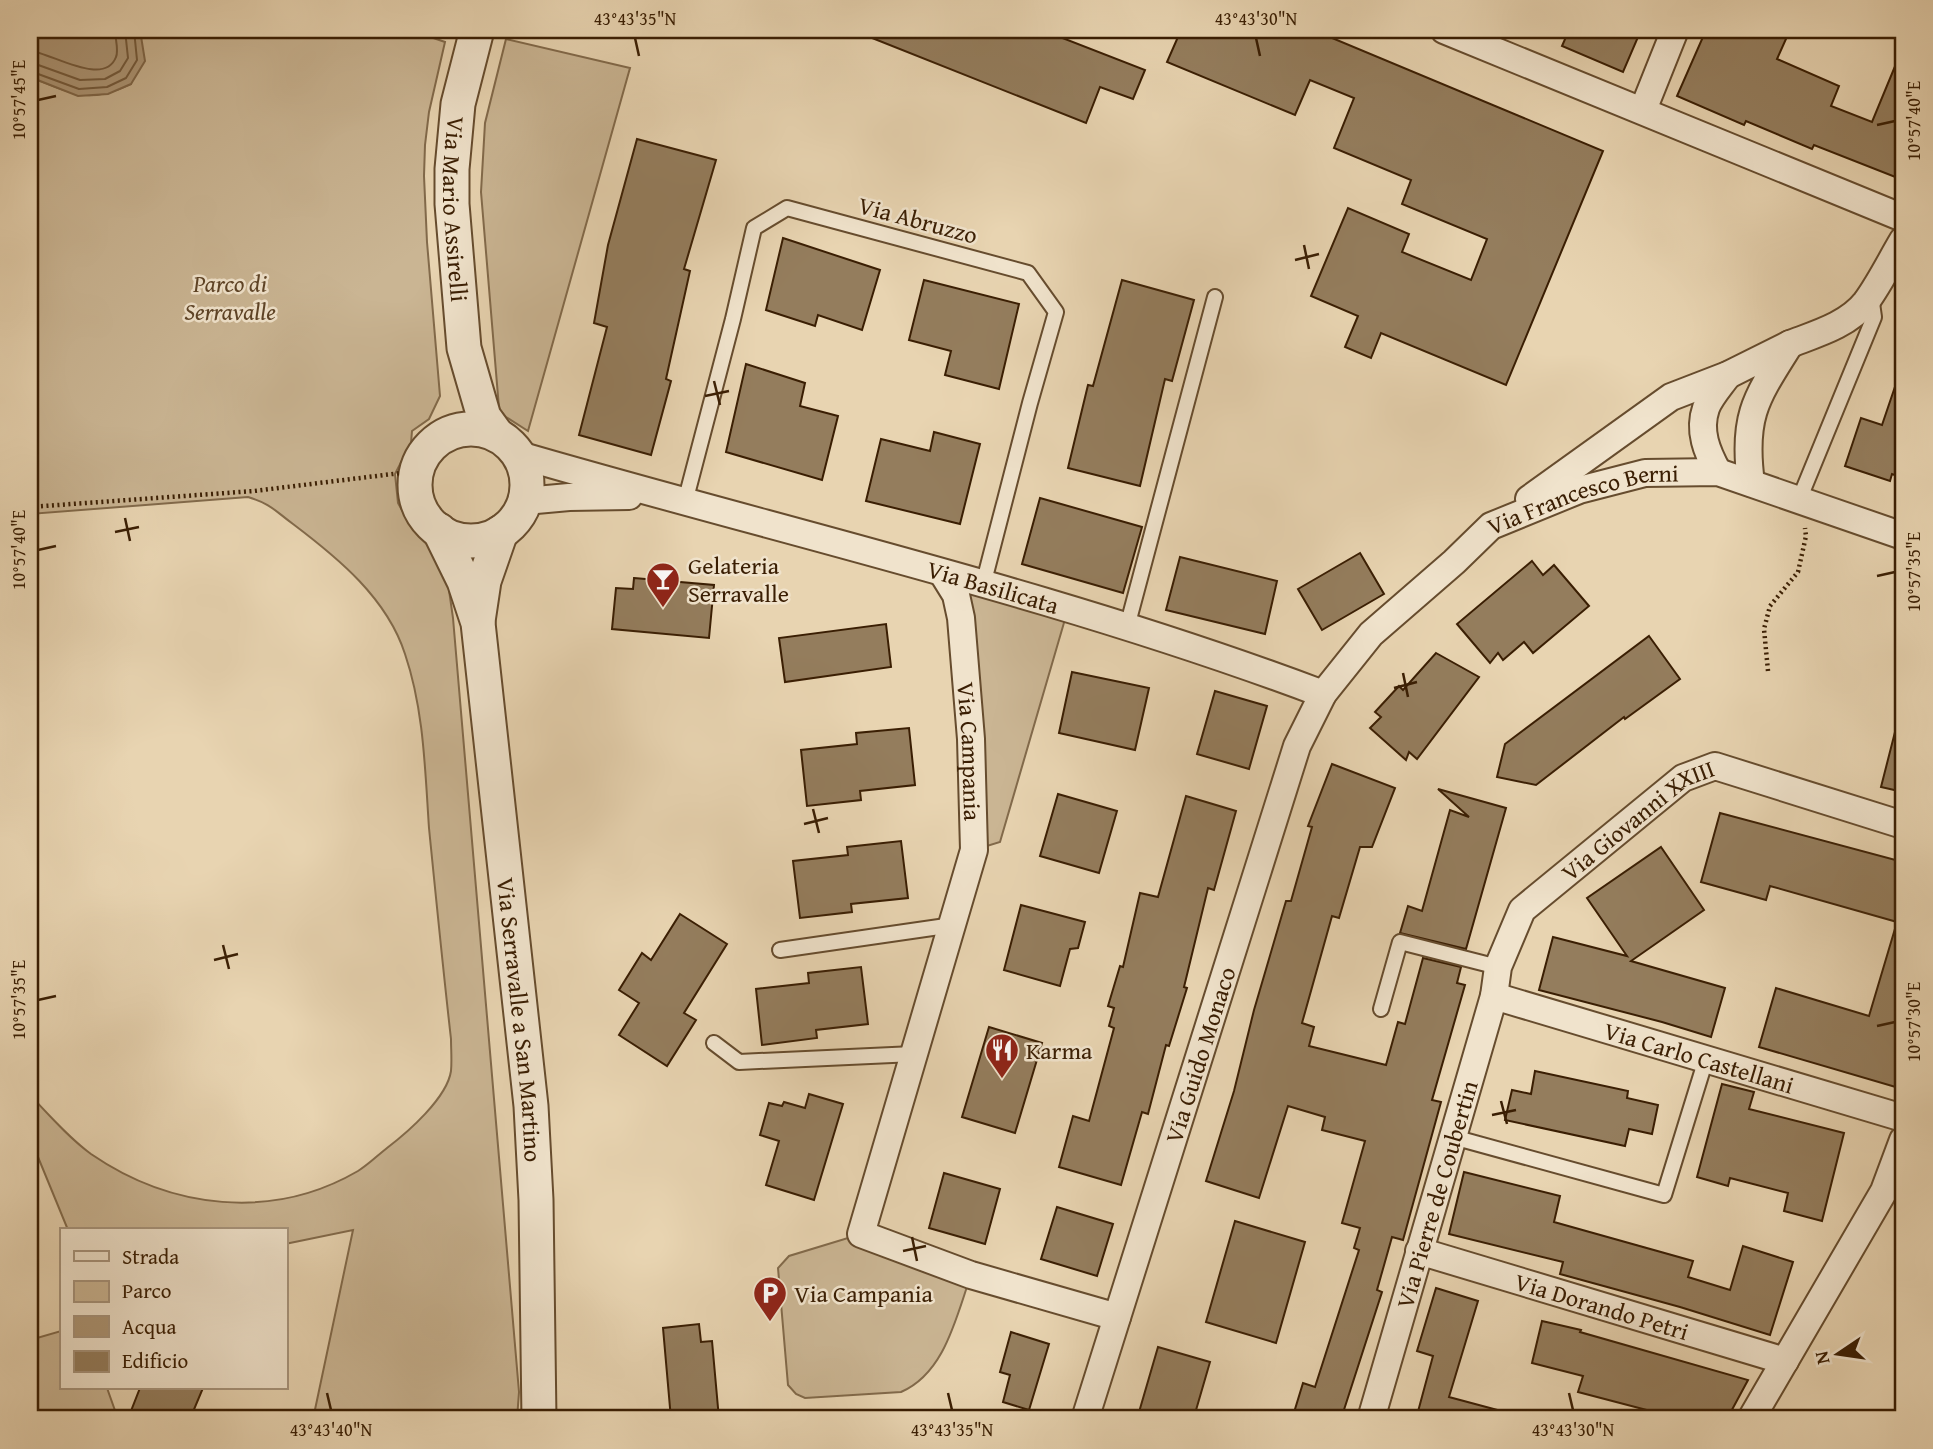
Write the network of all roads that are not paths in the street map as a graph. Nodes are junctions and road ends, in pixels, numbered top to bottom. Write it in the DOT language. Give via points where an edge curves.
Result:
graph roads {
  1 [pos="477,30"];
  2 [pos="1444,30"];
  3 [pos="1675,30"];
  4 [pos="1643,110"];
  5 [pos="1903,218"];
  6 [pos="1903,240"];
  7 [pos="1871,292"];
  8 [pos="1215,297"];
  9 [pos="1790,345"];
  10 [pos="464,348"];
  11 [pos="1728,375"];
  12 [pos="441,438"];
  13 [pos="508,445"];
  14 [pos="1718,472"];
  15 [pos="1751,482"];
  16 [pos="659,496"];
  17 [pos="1799,500"];
  18 [pos="525,501"];
  19 [pos="685,502"];
  20 [pos="1491,526"];
  21 [pos="439,530"];
  22 [pos="501,532"];
  23 [pos="1903,537"];
  24 [pos="943,574"];
  25 [pos="983,585"];
  26 [pos="478,623"];
  27 [pos="1128,627"];
  28 [pos="1323,694"];
  29 [pos="1903,825"];
  30 [pos="953,925"];
  31 [pos="780,950"];
  32 [pos="1498,967"];
  33 [pos="1494,996"];
  34 [pos="1381,1009"];
  35 [pos="714,1043"];
  36 [pos="914,1054"];
  37 [pos="1706,1059"];
  38 [pos="1903,1118"];
  39 [pos="1453,1138"];
  40 [pos="1903,1140"];
  41 [pos="1419,1251"];
  42 [pos="1117,1317"];
  43 [pos="1785,1361"];
  44 [pos="540,1419"];
  45 [pos="1085,1419"];
  46 [pos="1371,1419"];
  47 [pos="1751,1419"];
  1 -- 10 [label="street, Via Mario Assirelli" via="458,104 452,169"];
  2 -- 4 [label="street"];
  3 -- 4 [label="street"];
  4 -- 5 [label="street"];
  6 -- 7 [label="street"];
  7 -- 9 [label="street" via="1846,319"];
  7 -- 17 [label="lane" via="1874,317"];
  8 -- 27 [label="lane"];
  9 -- 11 [label="street"];
  9 -- 15 [label="street" via="1751,413"];
  10 -- 12 [label="street" via="453,419"];
  10 -- 13 [label="street" via="484,417"];
  11 -- 14 [label="street" via="1706,407 1703,429 1706,450"];
  11 -- 20 [label="street" via="1671,397"];
  12 -- 13 [label="street" via="454,431 483,430"];
  12 -- 21 [label="street" via="422,458 416,485 418,502"];
  13 -- 16 [label="street, Via Basilicata"];
  13 -- 18 [label="street" via="525,470"];
  14 -- 15 [label="street, Via Francesco Berni"];
  14 -- 20 [label="street, Via Francesco Berni" via="1644,473 1579,490"];
  15 -- 17 [label="street, Via Francesco Berni"];
  16 -- 18 [label="street, Via Basilicata"];
  16 -- 19 [label="street, Via Basilicata"];
  17 -- 23 [label="street, Via Francesco Berni"];
  18 -- 22 [label="street"];
  19 -- 24 [label="street, Via Basilicata"];
  19 -- 25 [label="lane, Via Abruzzo" via="754,228 788,208 1028,273 1056,312"];
  20 -- 28 [label="street, Via Francesco Berni" via="1371,634"];
  21 -- 22 [label="street" via="469,541"];
  21 -- 26 [label="street"];
  22 -- 26 [label="street" via="484,581"];
  24 -- 25 [label="street, Via Basilicata"];
  24 -- 30 [label="street, Via Campania" via="956,595 961,618 971,739 974,850"];
  25 -- 27 [label="street, Via Basilicata"];
  26 -- 44 [label="street, Via Serravalle a San Martino" via="531,1106"];
  27 -- 28 [label="street, Via Basilicata"];
  28 -- 42 [label="street, Via Guido Monaco" via="1297,746"];
  29 -- 32 [label="street, Via Giovanni XXIII" via="1715,766 1683,778 1522,910"];
  30 -- 31 [label="lane"];
  30 -- 36 [label="street, Via Campania"];
  32 -- 33 [label="street, Via Pierre de Coubertin"];
  32 -- 34 [label="lane" via="1400,942"];
  33 -- 37 [label="street, Via Carlo Castellani"];
  33 -- 39 [label="street, Via Pierre de Coubertin"];
  35 -- 36 [label="lane" via="739,1062"];
  36 -- 42 [label="street, Via Campania" via="861,1234 971,1275"];
  37 -- 38 [label="street, Via Carlo Castellani"];
  37 -- 39 [label="lane" via="1664,1195"];
  39 -- 41 [label="street, Via Pierre de Coubertin"];
  40 -- 43 [label="street" via="1884,1191"];
  41 -- 43 [label="street, Via Dorando Petri"];
  41 -- 46 [label="street, Via Pierre de Coubertin"];
  42 -- 45 [label="street, Via Guido Monaco"];
  43 -- 47 [label="street"];
}
